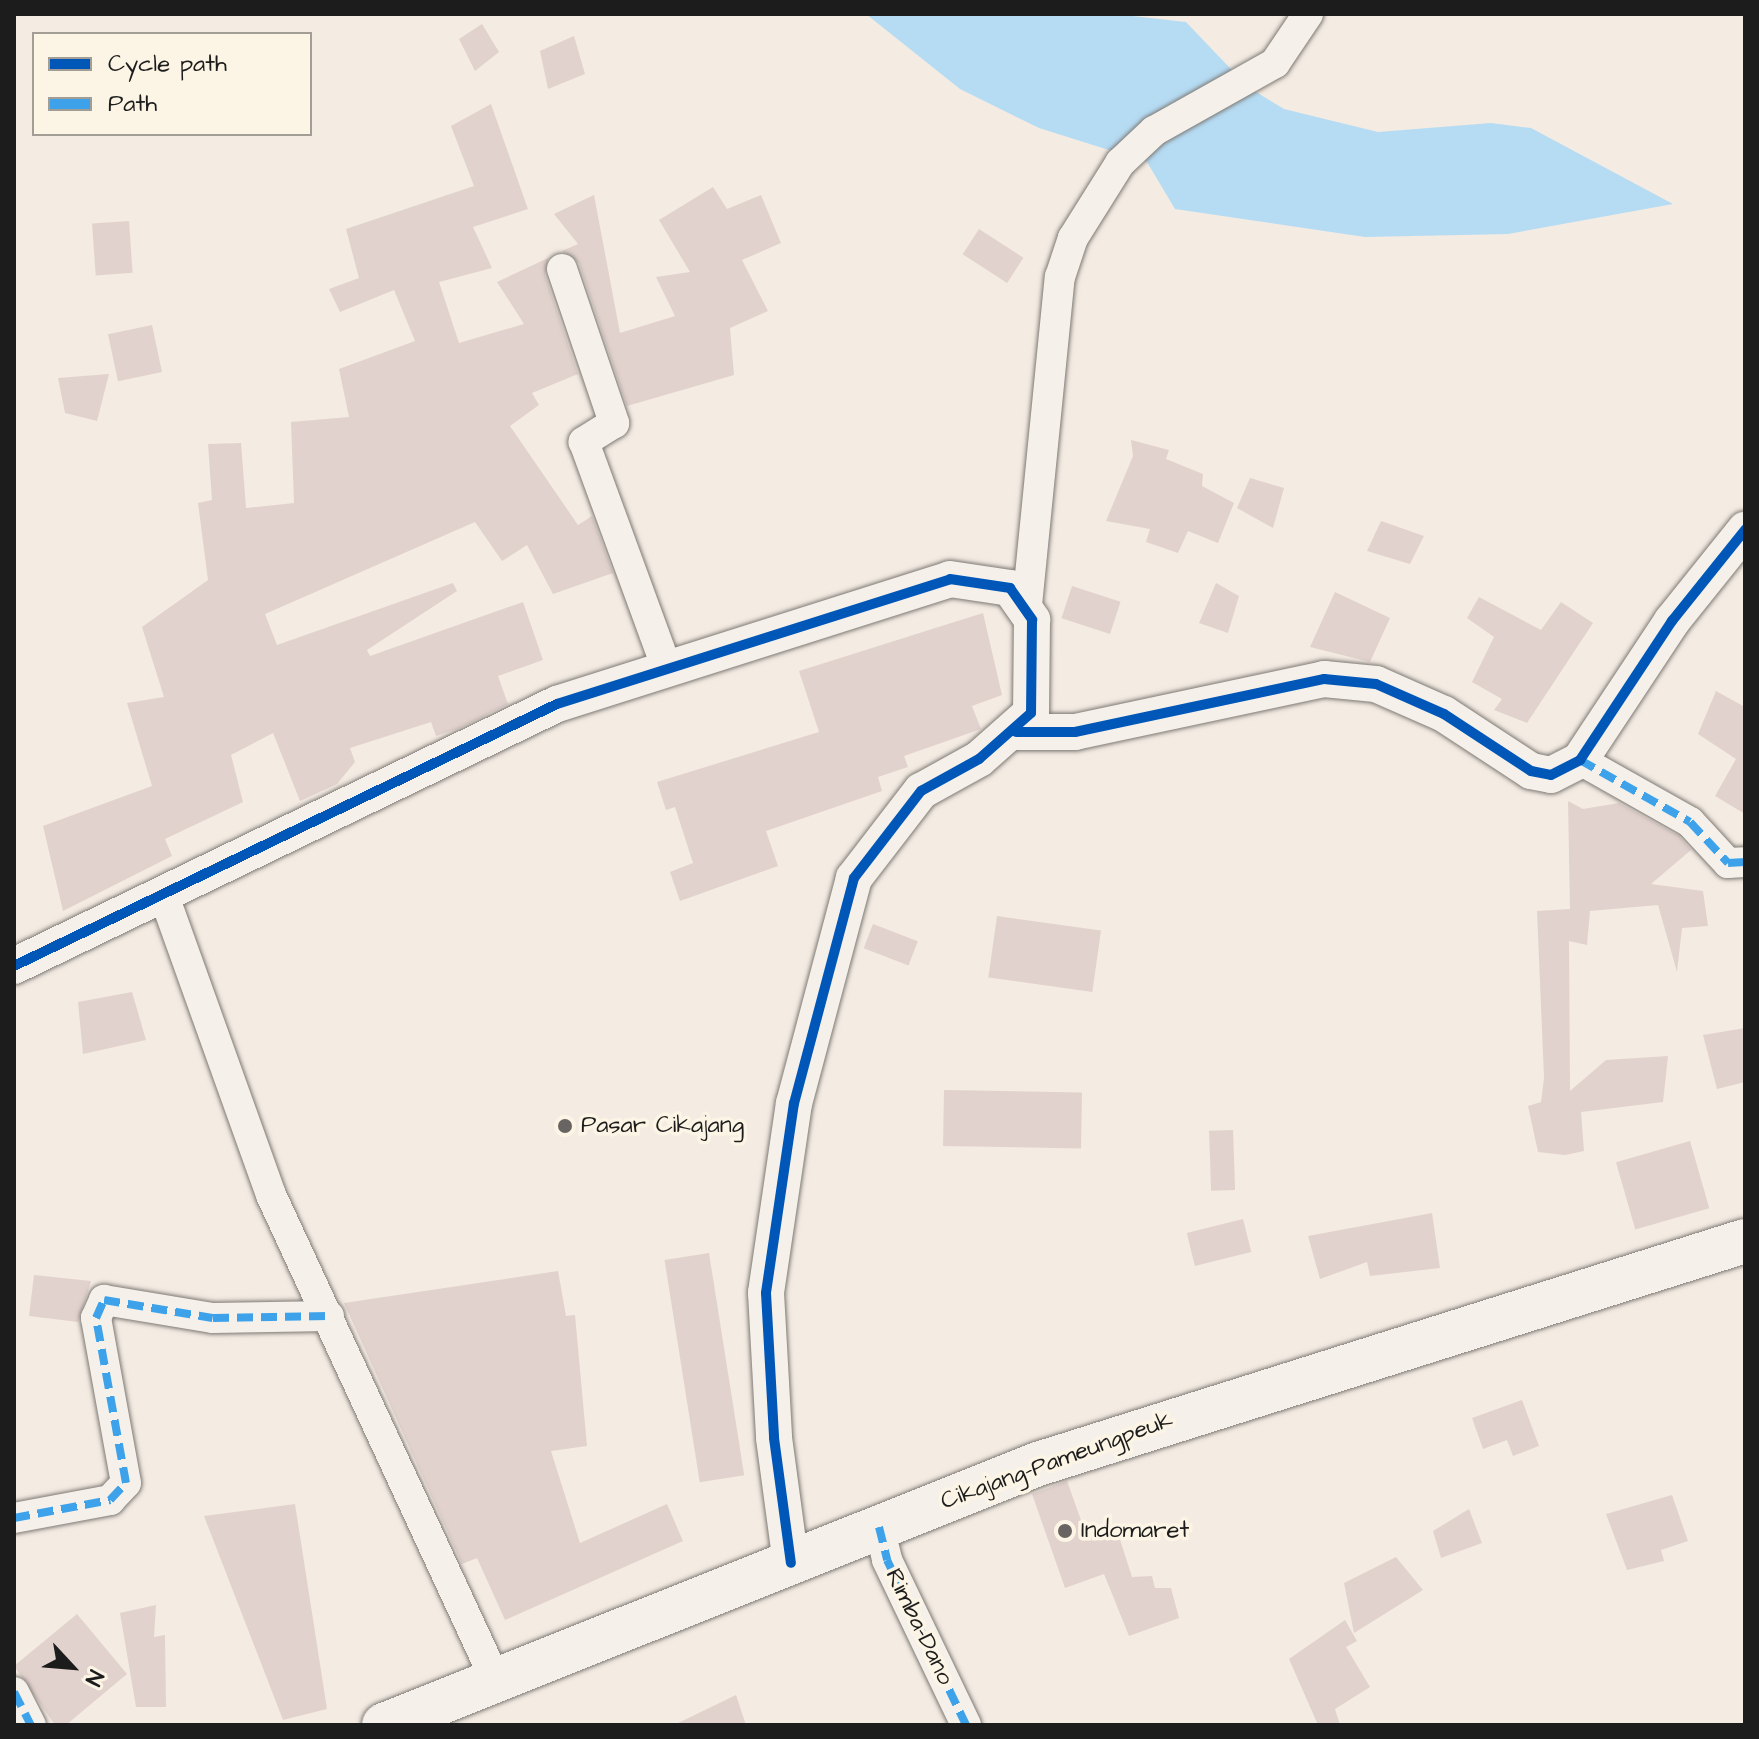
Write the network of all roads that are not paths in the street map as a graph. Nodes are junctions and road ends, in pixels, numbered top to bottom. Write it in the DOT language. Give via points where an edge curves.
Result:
graph roads {
  1 [pos="1308,14"];
  2 [pos="562,269"];
  3 [pos="1745,530"];
  4 [pos="1027,605"];
  5 [pos="668,671"];
  6 [pos="1016,732"];
  7 [pos="1580,760"];
  8 [pos="1745,862"];
  9 [pos="164,896"];
  10 [pos="14,966"];
  11 [pos="1745,1241"];
  12 [pos="329,1316"];
  13 [pos="14,1518"];
  14 [pos="879,1527"];
  15 [pos="791,1563"];
  16 [pos="495,1679"];
  17 [pos="14,1692"];
  18 [pos="31,1725"];
  19 [pos="384,1725"];
  20 [pos="966,1725"];
  1 -- 4 [label="street" via="1275,63 1188,106 1120,163 1073,238 1060,277"];
  2 -- 5 [label="street" via="614,423 584,442"];
  3 -- 7 [label="street" via="1672,621"];
  4 -- 5 [label="street" via="1010,588 950,579"];
  4 -- 6 [label="street" via="1035,674 1031,713"];
  5 -- 9 [label="street" via="557,704"];
  6 -- 7 [label="street" via="1075,732 1324,679 1376,684 1444,714 1531,771 1551,775"];
  6 -- 15 [label="street" via="921,791 854,878 794,1103 766,1293 774,1438"];
  7 -- 8 [label="street" via="1690,822 1728,863"];
  9 -- 10 [label="street"];
  9 -- 12 [label="street" via="271,1195"];
  11 -- 14 [label="main road, Cikajang-Pameungpeuk" via="1405,1343 1038,1464"];
  12 -- 13 [label="street" via="213,1318 104,1300 96,1318 126,1483 110,1500"];
  12 -- 16 [label="street"];
  14 -- 15 [label="main road, Cikajang-Pameungpeuk"];
  14 -- 20 [label="street, Rimba-Dano" via="887,1560"];
  15 -- 16 [label="main road, Cikajang-Pameungpeuk"];
  16 -- 19 [label="main road, Cikajang-Pameungpeuk"];
  17 -- 18 [label="street"];
}
